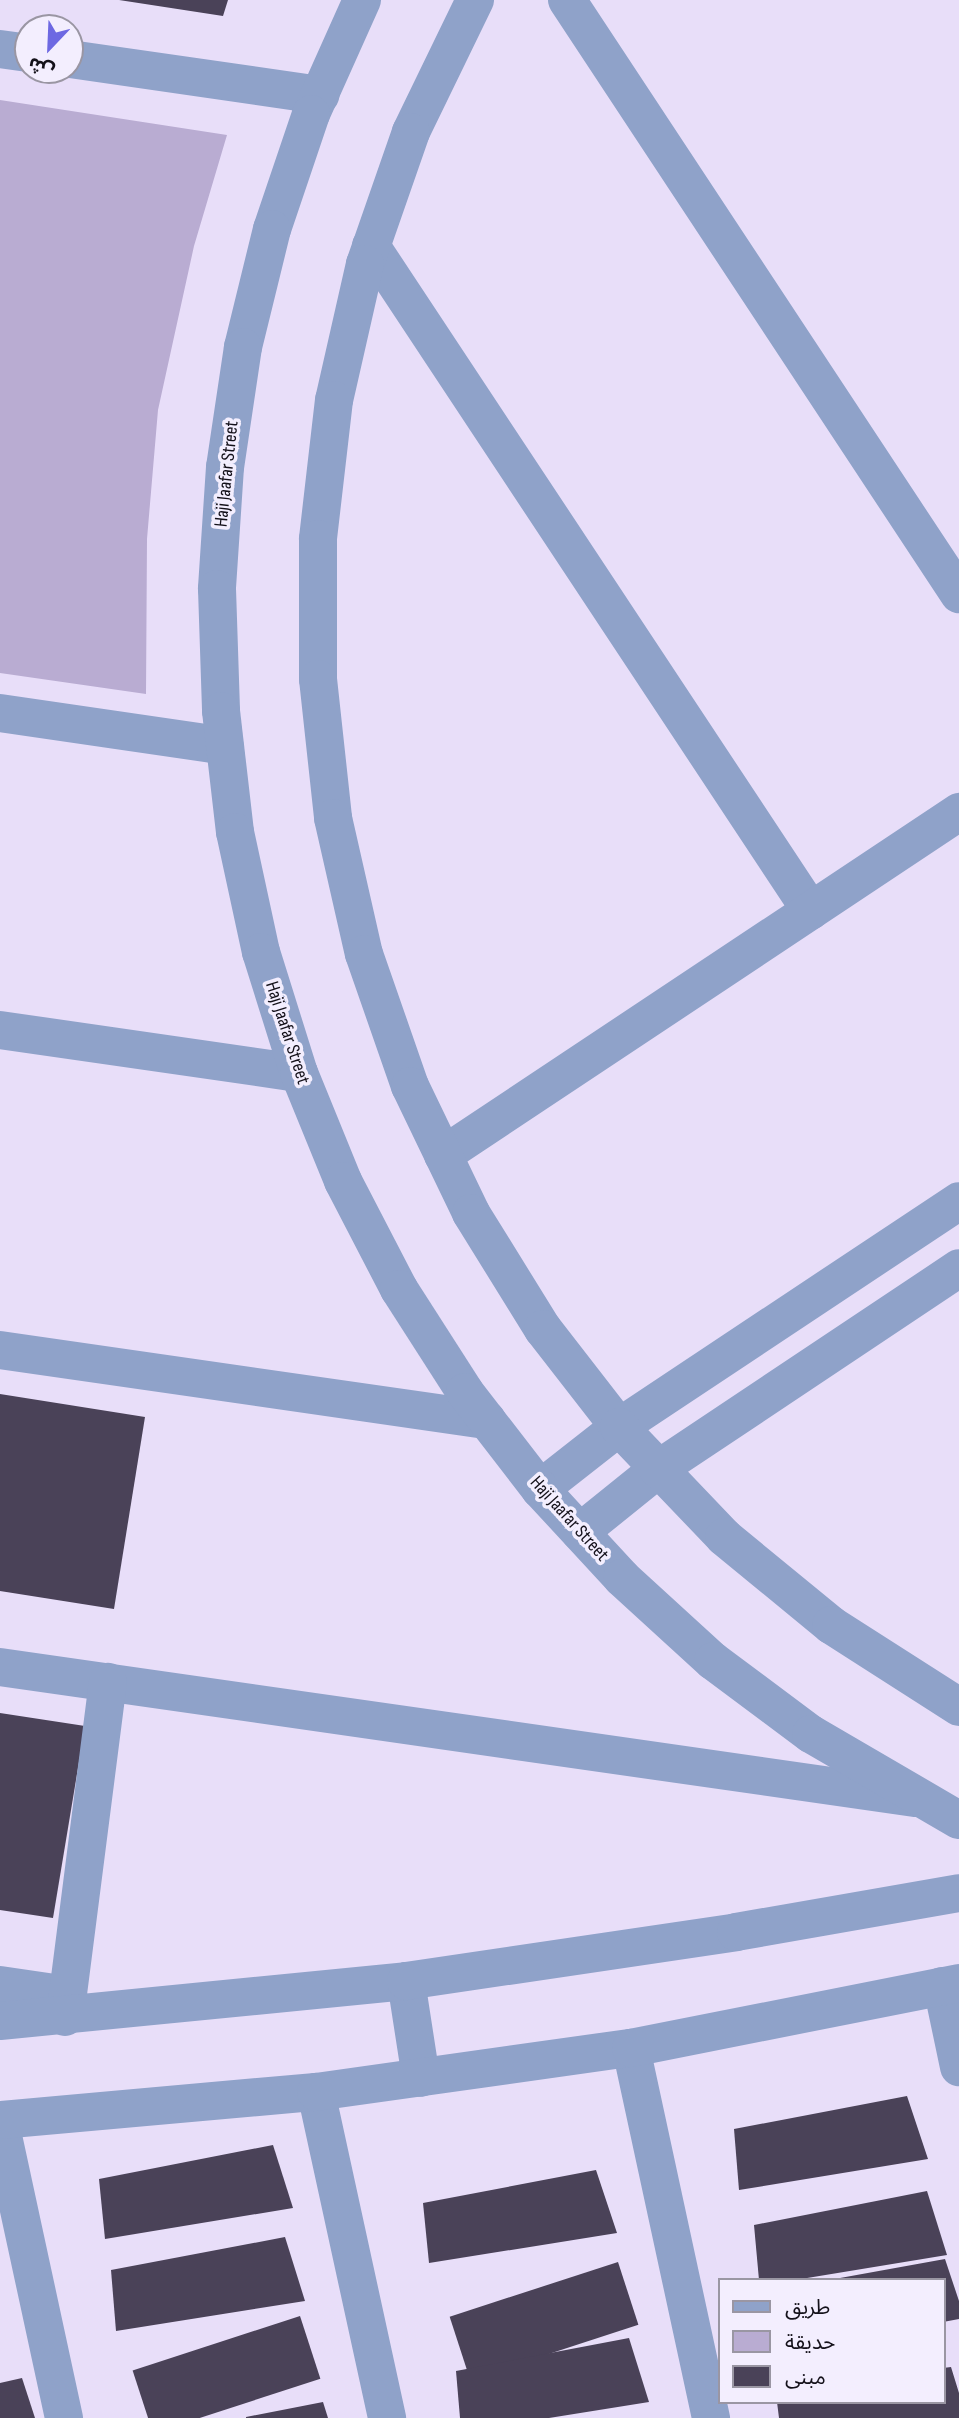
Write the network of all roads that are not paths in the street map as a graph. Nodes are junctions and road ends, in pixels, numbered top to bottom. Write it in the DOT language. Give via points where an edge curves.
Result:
graph roads {
  1 [pos="362,0"];
  2 [pos="475,0"];
  3 [pos="567,0"];
  4 [pos="84,61"];
  5 [pos="320,95"];
  6 [pos="371,246"];
  7 [pos="959,594"];
  8 [pos="0,713"];
  9 [pos="225,746"];
  10 [pos="959,812"];
  11 [pos="811,911"];
  12 [pos="0,1030"];
  13 [pos="299,1073"];
  14 [pos="443,1155"];
  15 [pos="959,1200"];
  16 [pos="959,1268"];
  17 [pos="0,1350"];
  18 [pos="486,1420"];
  19 [pos="619,1427"];
  20 [pos="658,1469"];
  21 [pos="540,1489"];
  22 [pos="580,1532"];
  23 [pos="0,1667"];
  24 [pos="108,1682"];
  25 [pos="959,1707"];
  26 [pos="915,1798"];
  27 [pos="959,1820"];
  28 [pos="959,1893"];
  29 [pos="406,1981"];
  30 [pos="950,1984"];
  31 [pos="0,1985"];
  32 [pos="67,2006"];
  33 [pos="0,2021"];
  34 [pos="631,2048"];
  35 [pos="959,2067"];
  36 [pos="422,2078"];
  37 [pos="317,2092"];
  38 [pos="0,2121"];
  39 [pos="64,2418"];
  40 [pos="387,2418"];
  41 [pos="711,2418"];
  1 -- 5 [label="street, Haji Jaafar Street"];
  2 -- 6 [label="street" via="411,132"];
  3 -- 7 [label="street"];
  4 -- 5 [label="street"];
  5 -- 9 [label="street, Haji Jaafar Street" via="272,229 243,347 225,467 217,589"];
  6 -- 11 [label="street"];
  6 -- 14 [label="street" via="334,400 318,539 318,679 333,818 365,954 410,1086"];
  8 -- 9 [label="street"];
  9 -- 13 [label="street, Haji Jaafar Street" via="235,832 261,952"];
  10 -- 11 [label="street"];
  11 -- 14 [label="street"];
  12 -- 13 [label="street"];
  13 -- 18 [label="street, Haji Jaafar Street" via="343,1181 399,1289"];
  14 -- 19 [label="street" via="471,1213 543,1329"];
  15 -- 19 [label="street"];
  16 -- 20 [label="street"];
  17 -- 18 [label="street"];
  18 -- 21 [label="street, Haji Jaafar Street"];
  19 -- 20 [label="street"];
  19 -- 21 [label="street"];
  20 -- 22 [label="street"];
  20 -- 25 [label="street" via="724,1537 831,1625"];
  21 -- 22 [label="street, Haji Jaafar Street"];
  22 -- 26 [label="street, Haji Jaafar Street" via="622,1578 713,1661 811,1734"];
  23 -- 24 [label="street"];
  24 -- 26 [label="street"];
  24 -- 32 [label="street"];
  26 -- 27 [label="street, Haji Jaafar Street"];
  28 -- 29 [label="street"];
  29 -- 32 [label="street"];
  29 -- 36 [label="street"];
  30 -- 34 [label="street"];
  30 -- 35 [label="street"];
  31 -- 32 [label="street"];
  32 -- 33 [label="street"];
  34 -- 36 [label="street"];
  34 -- 41 [label="street"];
  36 -- 37 [label="street"];
  37 -- 38 [label="street"];
  37 -- 40 [label="street"];
  38 -- 39 [label="street"];
}
